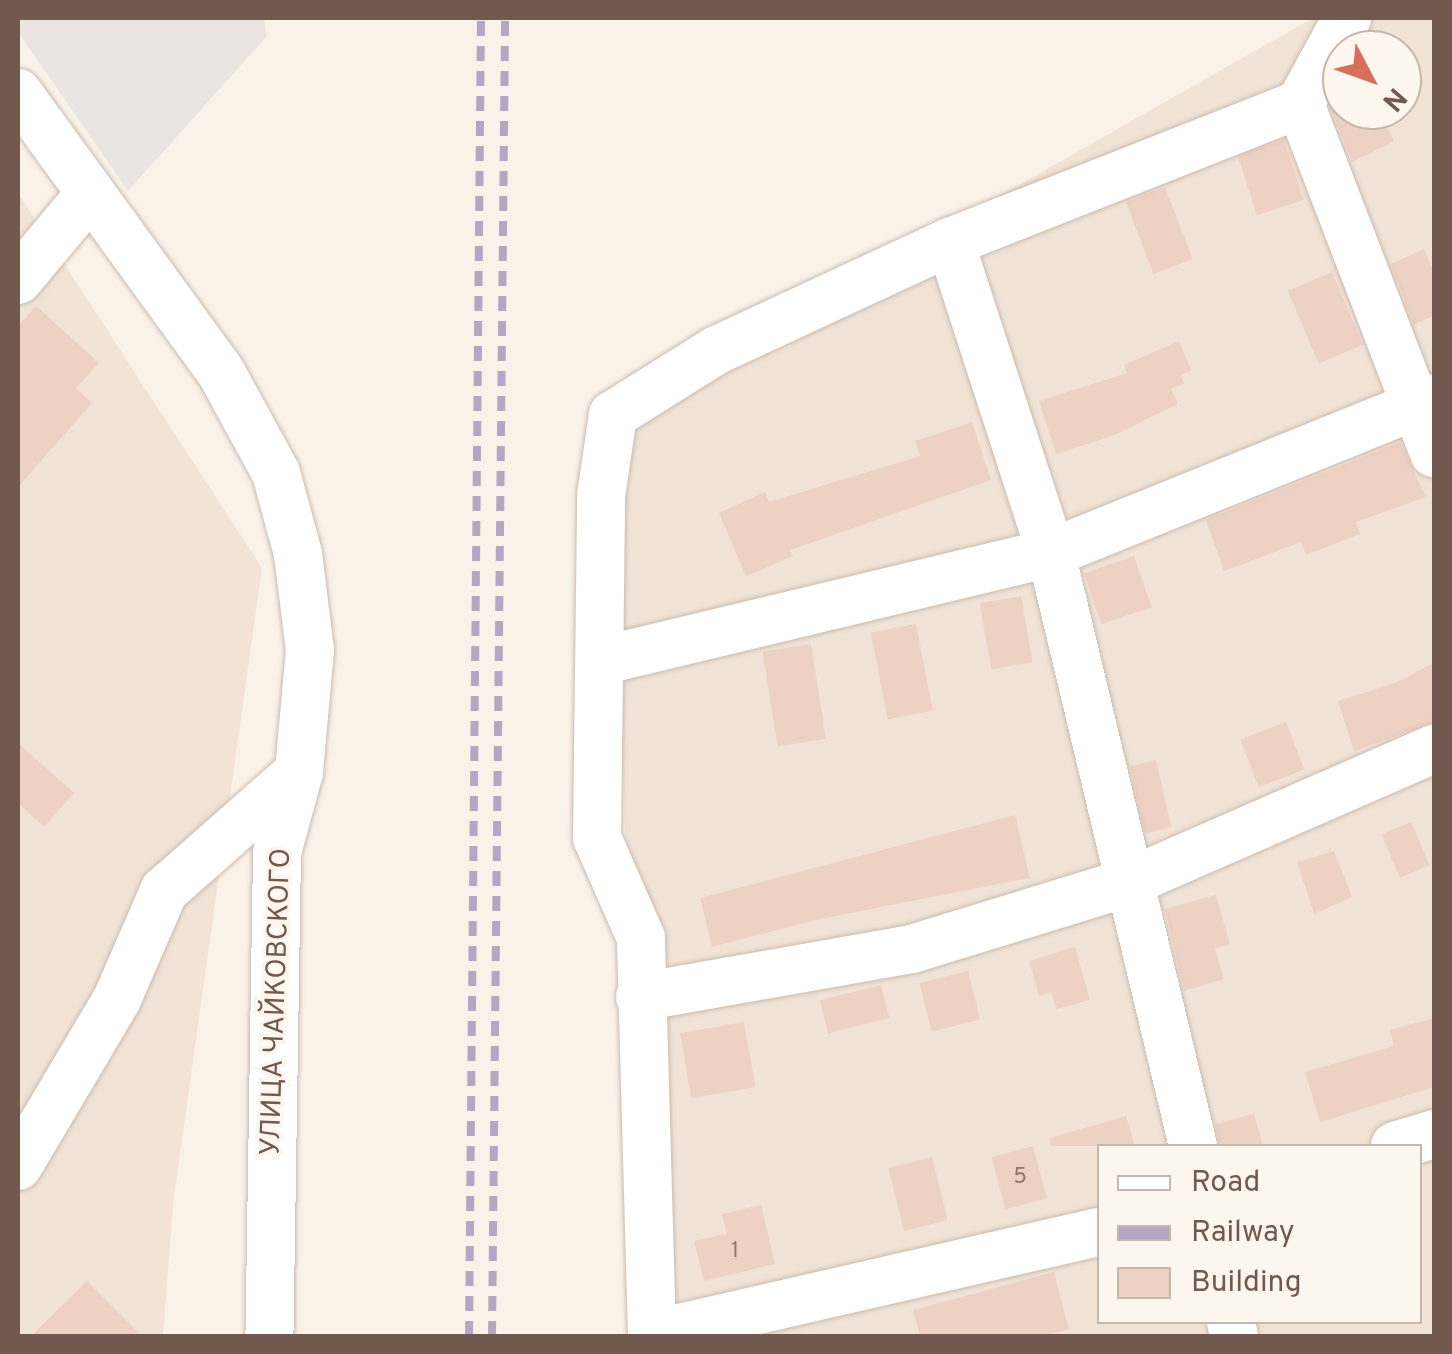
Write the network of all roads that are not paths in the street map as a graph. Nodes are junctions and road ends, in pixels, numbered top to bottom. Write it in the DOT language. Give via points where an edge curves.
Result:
graph roads {
  1 [pos="1347,18"];
  2 [pos="18,94"];
  3 [pos="1300,104"];
  4 [pos="89,196"];
  5 [pos="950,242"];
  6 [pos="18,280"];
  7 [pos="1424,402"];
  8 [pos="1434,454"];
  9 [pos="1051,552"];
  10 [pos="600,661"];
  11 [pos="1434,748"];
  12 [pos="299,772"];
  13 [pos="1126,883"];
  14 [pos="640,997"];
  15 [pos="1434,1134"];
  16 [pos="1192,1144"];
  17 [pos="1401,1144"];
  18 [pos="18,1166"];
  19 [pos="1097,1233"];
  20 [pos="269,1336"];
  21 [pos="653,1336"];
  1 -- 3 [label="street"];
  2 -- 4 [label="street, УЛИЦА ЧАЙКОВСКОГО"];
  3 -- 5 [label="street"];
  3 -- 7 [label="street"];
  4 -- 6 [label="street"];
  4 -- 12 [label="street, УЛИЦА ЧАЙКОВСКОГО" via="222,374 276,472 298,554 310,650"];
  5 -- 9 [label="street"];
  5 -- 10 [label="street" via="715,351 613,415 601,496"];
  7 -- 8 [label="street"];
  7 -- 9 [label="street"];
  9 -- 10 [label="street"];
  9 -- 13 [label="street"];
  10 -- 14 [label="street" via="597,838 641,938"];
  11 -- 13 [label="street"];
  12 -- 18 [label="street" via="164,891 117,999"];
  12 -- 20 [label="street, УЛИЦА ЧАЙКОВСКОГО" via="277,853"];
  13 -- 14 [label="street" via="912,949"];
  13 -- 16 [label="street"];
  14 -- 21 [label="street"];
  15 -- 17 [label="street"];
  19 -- 21 [label="street"];
}
